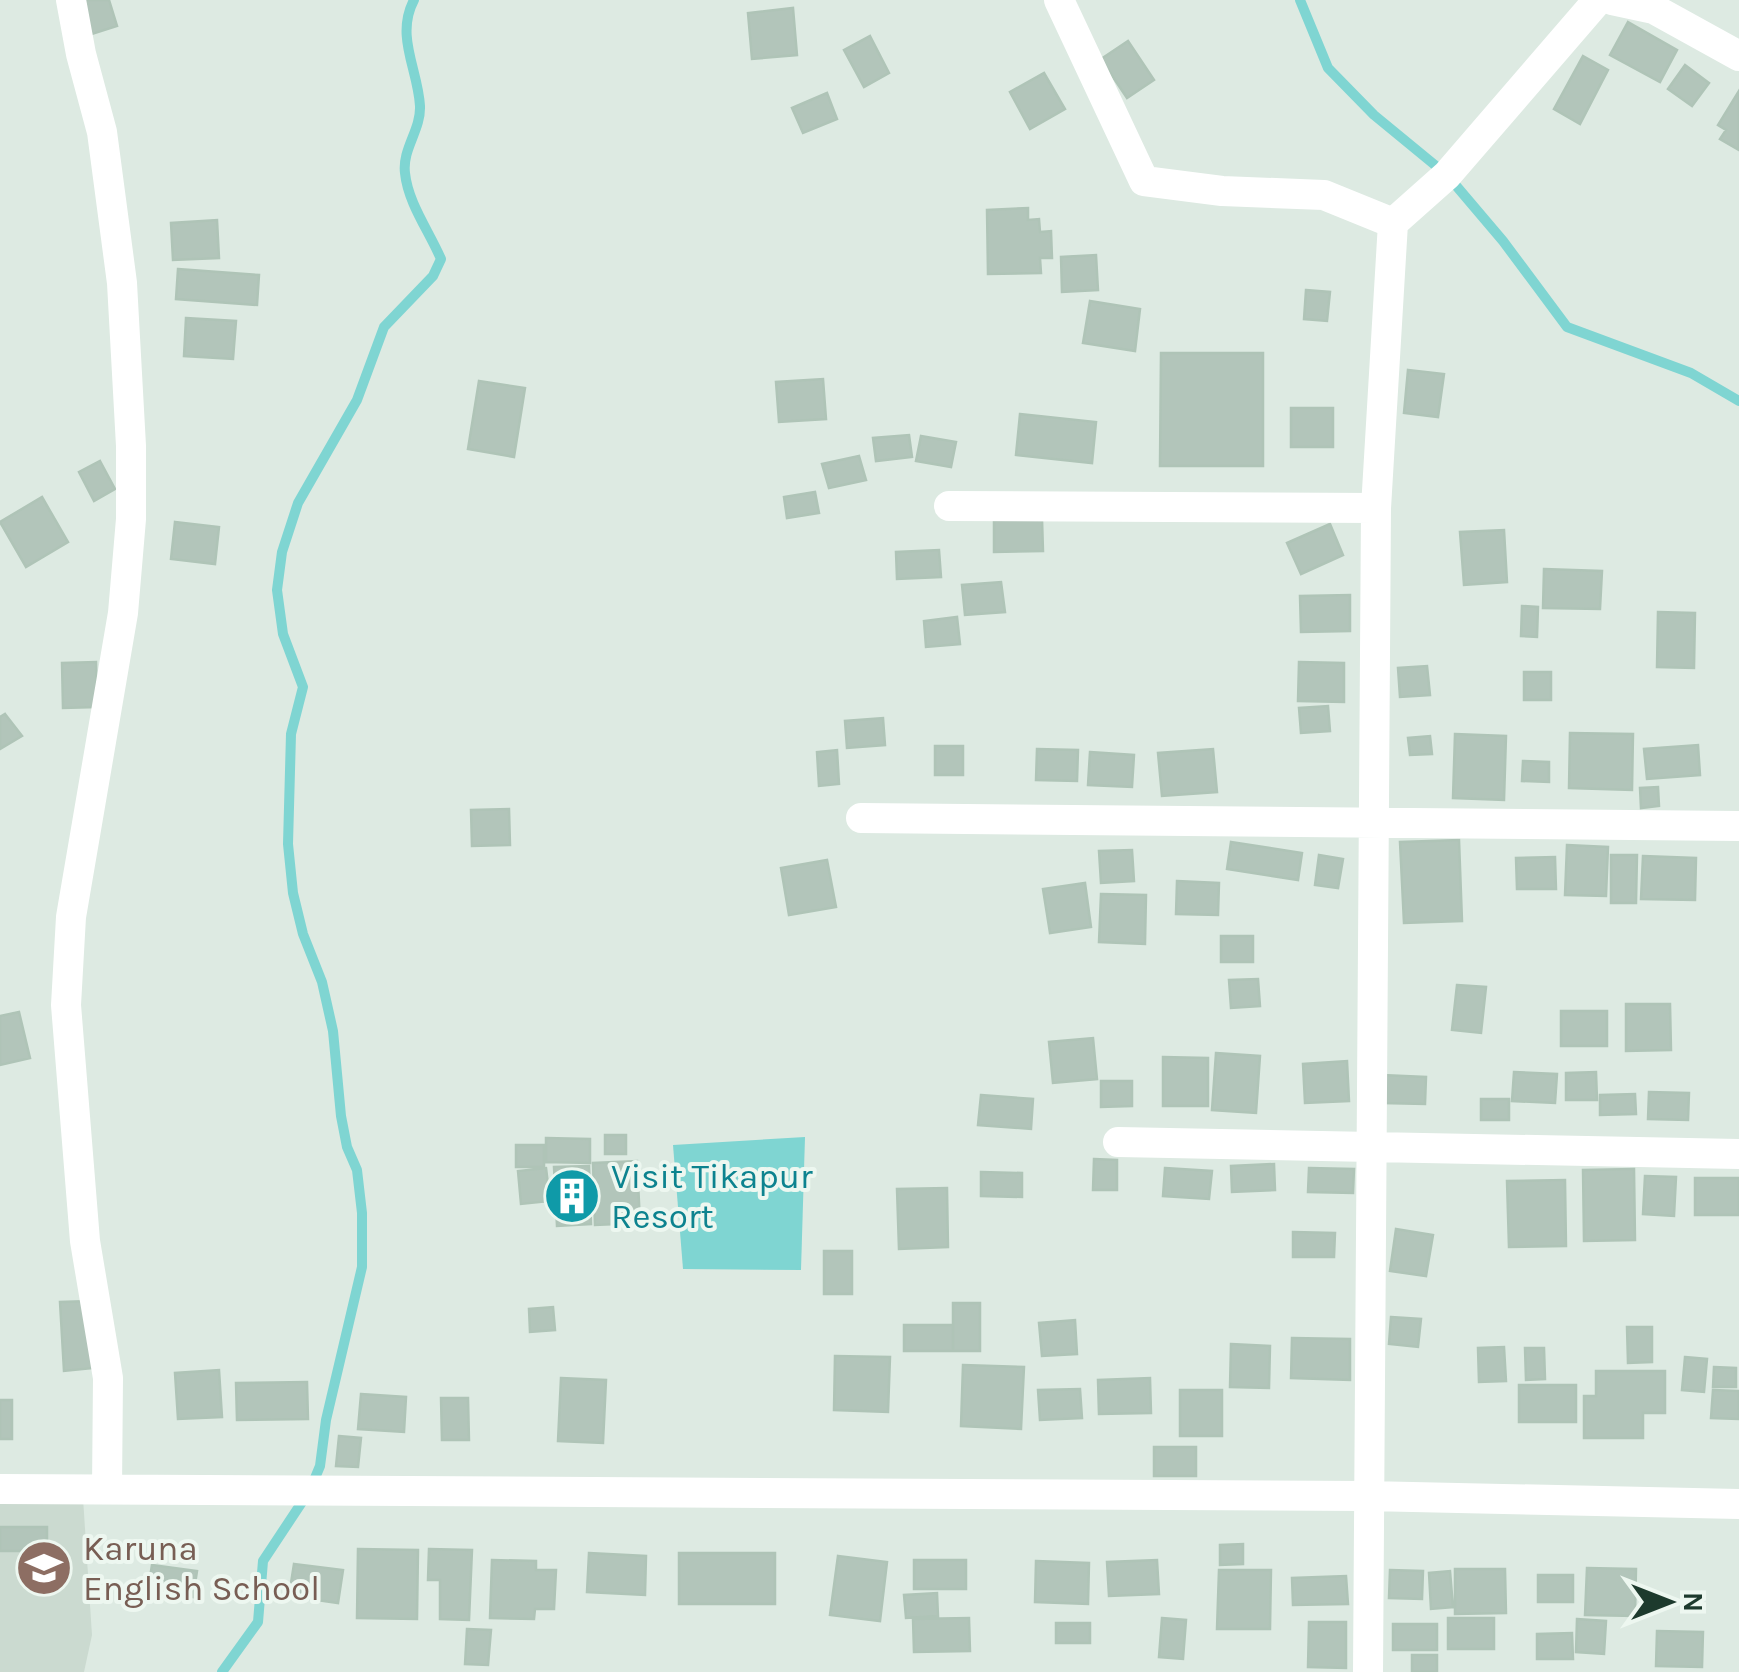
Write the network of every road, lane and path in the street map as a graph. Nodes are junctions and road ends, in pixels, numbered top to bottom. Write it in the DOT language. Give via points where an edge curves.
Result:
graph roads {
  1 [pos="71,0"];
  2 [pos="1059,0"];
  3 [pos="1598,0"];
  4 [pos="1612,0"];
  5 [pos="1735,47"];
  6 [pos="1393,223"];
  7 [pos="949,506"];
  8 [pos="1376,508"];
  9 [pos="861,818"];
  10 [pos="1373,824"];
  11 [pos="1739,826"];
  12 [pos="1118,1142"];
  13 [pos="1370,1147"];
  14 [pos="1739,1154"];
  15 [pos="0,1489"];
  16 [pos="107,1489"];
  17 [pos="1367,1496"];
  18 [pos="1739,1504"];
  19 [pos="1368,1672"];
  1 -- 16 [label="street" via="102,132 115,226 132,446 123,613 71,917 66,1005 85,1241 108,1378"];
  2 -- 6 [label="street" via="1144,181 1324,195"];
  3 -- 6 [label="street" via="1446,175"];
  4 -- 5 [label="street" via="1654,9"];
  6 -- 8 [label="street"];
  7 -- 8 [label="street"];
  8 -- 10 [label="street"];
  9 -- 10 [label="street"];
  10 -- 11 [label="street"];
  10 -- 13 [label="street"];
  12 -- 13 [label="street"];
  13 -- 14 [label="street"];
  13 -- 17 [label="street"];
  15 -- 16 [label="street"];
  16 -- 17 [label="street"];
  17 -- 18 [label="street"];
  17 -- 19 [label="street"];
}
